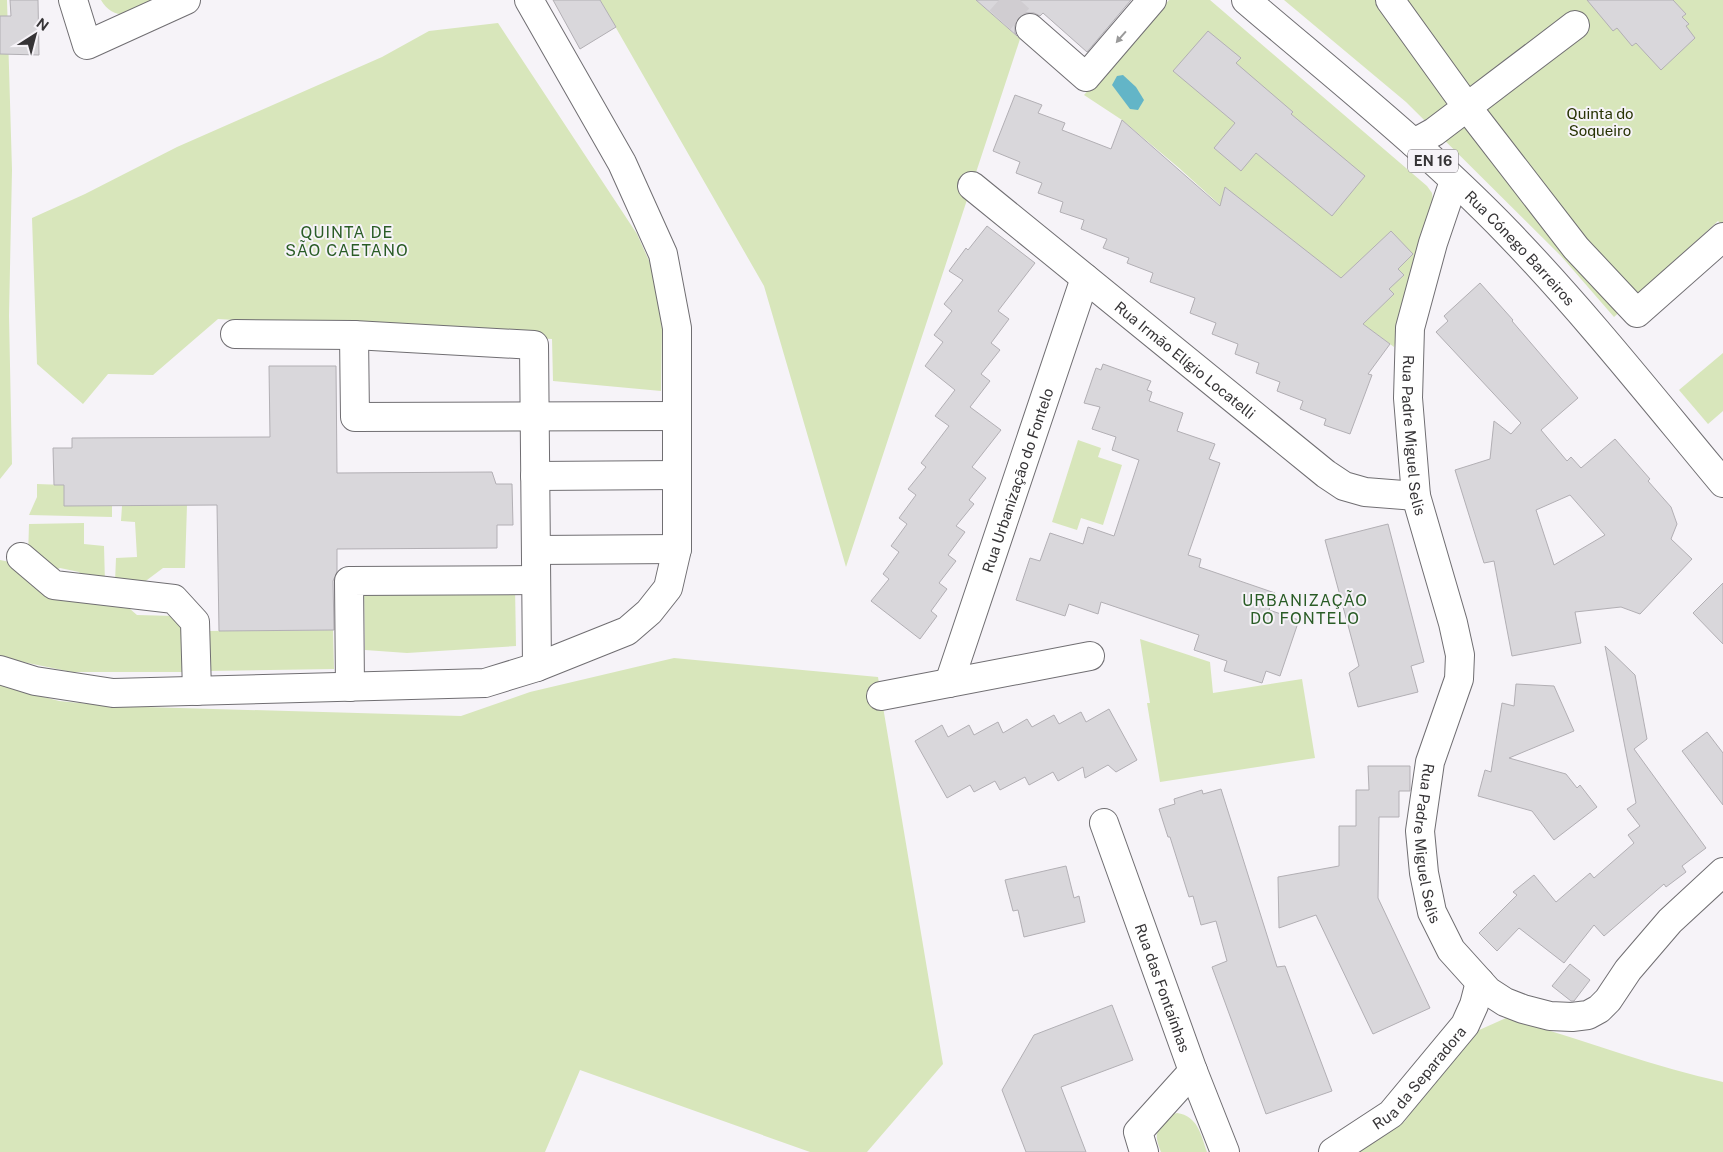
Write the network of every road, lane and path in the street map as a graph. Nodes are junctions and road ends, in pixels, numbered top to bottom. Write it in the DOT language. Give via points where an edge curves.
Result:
graph roads {
  1 [pos="73,0"];
  2 [pos="186,0"];
  3 [pos="529,0"];
  4 [pos="1152,0"];
  5 [pos="1246,0"];
  6 [pos="1390,0"];
  7 [pos="1575,25"];
  8 [pos="1030,28"];
  9 [pos="1467,107"];
  10 [pos="1414,143"];
  11 [pos="1454,181"];
  12 [pos="972,186"];
  13 [pos="1723,237"];
  14 [pos="1085,278"];
  15 [pos="235,334"];
  16 [pos="354,335"];
  17 [pos="535,416"];
  18 [pos="677,416"];
  19 [pos="677,475"];
  20 [pos="535,476"];
  21 [pos="1723,483"];
  22 [pos="1416,496"];
  23 [pos="677,549"];
  24 [pos="536,550"];
  25 [pos="20,557"];
  26 [pos="536,580"];
  27 [pos="1090,656"];
  28 [pos="537,667"];
  29 [pos="0,670"];
  30 [pos="949,683"];
  31 [pos="350,687"];
  32 [pos="197,691"];
  33 [pos="881,696"];
  34 [pos="1104,823"];
  35 [pos="1723,872"];
  36 [pos="1480,982"];
  37 [pos="1193,1071"];
  38 [pos="1144,1152"];
  39 [pos="1225,1152"];
  40 [pos="1333,1152"];
  1 -- 2 [label="street" via="87,45"];
  3 -- 18 [label="street" via="622,163 663,254 677,328"];
  4 -- 8 [label="street, one-way" via="1086,77"];
  5 -- 10 [label="street, Rua Cónego Barreiros / EN 16"];
  6 -- 9 [label="street"];
  7 -- 9 [label="street"];
  9 -- 10 [label="street"];
  9 -- 13 [label="street" via="1576,248 1637,313"];
  10 -- 11 [label="street, Rua Cónego Barreiros / EN 16"];
  11 -- 21 [label="street, Rua Cónego Barreiros / EN 16" via="1508,233 1604,339"];
  11 -- 22 [label="street, Rua Padre Miguel Selis" via="1432,243 1410,328 1408,398"];
  12 -- 14 [label="street, Rua Irmão Elígio Locatelli"];
  14 -- 22 [label="street, Rua Irmão Elígio Locatelli" via="1344,486 1365,492"];
  14 -- 30 [label="street, Rua Urbanização do Fontelo"];
  15 -- 16 [label="street"];
  16 -- 17 [label="street" via="534,345"];
  16 -- 17 [label="street" via="355,417"];
  17 -- 18 [label="street"];
  17 -- 20 [label="street"];
  18 -- 19 [label="street"];
  19 -- 20 [label="street"];
  19 -- 23 [label="street"];
  20 -- 24 [label="street"];
  22 -- 36 [label="street, Rua Padre Miguel Selis" via="1460,655 1459,679 1430,762 1424,795 1420,831 1424,873 1432,912 1451,950"];
  23 -- 24 [label="street"];
  23 -- 28 [label="street" via="668,588 649,612 627,631"];
  24 -- 26 [label="street"];
  25 -- 32 [label="street" via="54,585 174,599 195,622"];
  26 -- 28 [label="street"];
  26 -- 31 [label="street" via="349,581"];
  27 -- 30 [label="street"];
  28 -- 31 [label="street" via="485,683"];
  29 -- 32 [label="street" via="35,681 113,693"];
  30 -- 33 [label="street"];
  31 -- 32 [label="street"];
  34 -- 37 [label="street, Rua das Fontaínhas"];
  35 -- 36 [label="street, Rua Padre Miguel Selis" via="1670,921 1628,970 1608,1000 1588,1015 1550,1016 1523,1009 1505,1002"];
  36 -- 40 [label="street, Rua da Separadora" via="1465,1025 1391,1114"];
  37 -- 38 [label="street" via="1138,1132"];
  37 -- 39 [label="street, Rua das Fontaínhas"];
}
